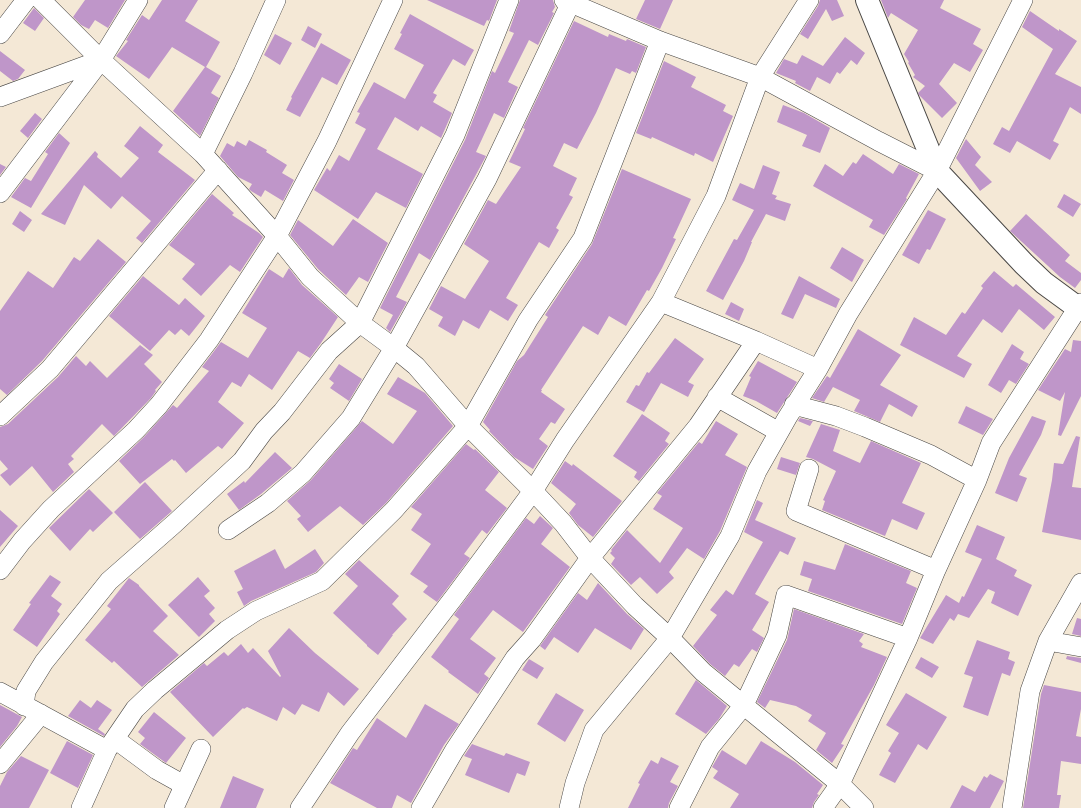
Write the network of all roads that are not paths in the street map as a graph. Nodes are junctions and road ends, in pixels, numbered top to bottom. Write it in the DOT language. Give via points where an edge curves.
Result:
graph roads {
  1 [pos="26,0"];
  2 [pos="41,0"];
  3 [pos="138,0"];
  4 [pos="276,0"];
  5 [pos="392,0"];
  6 [pos="509,0"];
  7 [pos="809,0"];
  8 [pos="868,0"];
  9 [pos="1023,0"];
  10 [pos="569,1"];
  11 [pos="0,34"];
  12 [pos="660,41"];
  13 [pos="102,60"];
  14 [pos="760,77"];
  15 [pos="0,97"];
  16 [pos="203,154"];
  17 [pos="218,170"];
  18 [pos="937,171"];
  19 [pos="0,193"];
  20 [pos="277,236"];
  21 [pos="660,302"];
  22 [pos="1080,307"];
  23 [pos="360,323"];
  24 [pos="756,341"];
  25 [pos="394,348"];
  26 [pos="818,369"];
  27 [pos="718,397"];
  28 [pos="794,405"];
  29 [pos="0,416"];
  30 [pos="468,426"];
  31 [pos="779,432"];
  32 [pos="809,469"];
  33 [pos="977,480"];
  34 [pos="533,491"];
  35 [pos="228,530"];
  36 [pos="590,558"];
  37 [pos="0,570"];
  38 [pos="936,570"];
  39 [pos="1081,583"];
  40 [pos="670,638"];
  41 [pos="908,638"];
  42 [pos="1048,641"];
  43 [pos="1081,647"];
  44 [pos="0,692"];
  45 [pos="744,705"];
  46 [pos="24,706"];
  47 [pos="41,714"];
  48 [pos="111,745"];
  49 [pos="201,749"];
  50 [pos="0,764"];
  51 [pos="840,784"];
  52 [pos="184,785"];
  53 [pos="81,808"];
  54 [pos="174,808"];
  55 [pos="300,808"];
  56 [pos="421,808"];
  57 [pos="569,808"];
  58 [pos="679,808"];
  59 [pos="823,808"];
  60 [pos="864,808"];
  61 [pos="1012,808"];
  1 -- 11 [label="street"];
  2 -- 13 [label="street"];
  3 -- 13 [label="street"];
  4 -- 16 [label="street"];
  5 -- 20 [label="street" via="327,141"];
  6 -- 23 [label="street" via="455,135"];
  7 -- 14 [label="street"];
  8 -- 18 [label="street"];
  9 -- 18 [label="street"];
  10 -- 12 [label="street"];
  10 -- 25 [label="street" via="487,179"];
  12 -- 14 [label="street"];
  12 -- 30 [label="street" via="584,238 528,320"];
  13 -- 15 [label="street"];
  13 -- 16 [label="street"];
  13 -- 19 [label="street"];
  14 -- 18 [label="street"];
  14 -- 21 [label="street" via="716,196"];
  16 -- 17 [label="street"];
  17 -- 20 [label="street"];
  17 -- 29 [label="street" via="50,369"];
  18 -- 22 [label="street" via="1024,264 1044,283"];
  18 -- 26 [label="street" via="848,314"];
  20 -- 23 [label="street" via="310,277"];
  20 -- 37 [label="street" via="209,340 159,405 136,430 51,509"];
  21 -- 24 [label="street"];
  21 -- 34 [label="street"];
  22 -- 33 [label="street" via="991,443"];
  23 -- 25 [label="street"];
  23 -- 46 [label="street" via="329,350 242,461 109,581 44,662 26,691"];
  24 -- 26 [label="street"];
  24 -- 27 [label="street"];
  25 -- 30 [label="street" via="416,366"];
  25 -- 35 [label="street" via="351,418 303,473 268,503"];
  26 -- 28 [label="street"];
  27 -- 31 [label="street"];
  27 -- 36 [label="street" via="698,426"];
  28 -- 31 [label="street"];
  28 -- 33 [label="street" via="865,427 931,455"];
  30 -- 34 [label="street"];
  30 -- 48 [label="street" via="394,510 322,581 256,611 227,630 155,690 135,710"];
  31 -- 40 [label="street" via="757,471 730,536"];
  32 -- 38 [label="street" via="796,511"];
  33 -- 38 [label="street"];
  34 -- 36 [label="street" via="563,523"];
  34 -- 55 [label="street" via="350,733"];
  36 -- 40 [label="street" via="635,606"];
  36 -- 56 [label="street" via="532,639 515,658"];
  38 -- 41 [label="street"];
  39 -- 42 [label="street"];
  40 -- 45 [label="street" via="703,672"];
  40 -- 57 [label="street" via="594,730"];
  41 -- 45 [label="street" via="786,595 777,634"];
  41 -- 51 [label="street"];
  42 -- 43 [label="street"];
  42 -- 61 [label="street" via="1030,691"];
  44 -- 46 [label="street"];
  45 -- 51 [label="street"];
  45 -- 58 [label="street" via="710,747"];
  46 -- 47 [label="street"];
  47 -- 48 [label="street"];
  47 -- 50 [label="street"];
  48 -- 52 [label="street"];
  48 -- 53 [label="street"];
  49 -- 52 [label="street"];
  51 -- 59 [label="street"];
  51 -- 60 [label="street"];
  52 -- 54 [label="street"];
}
